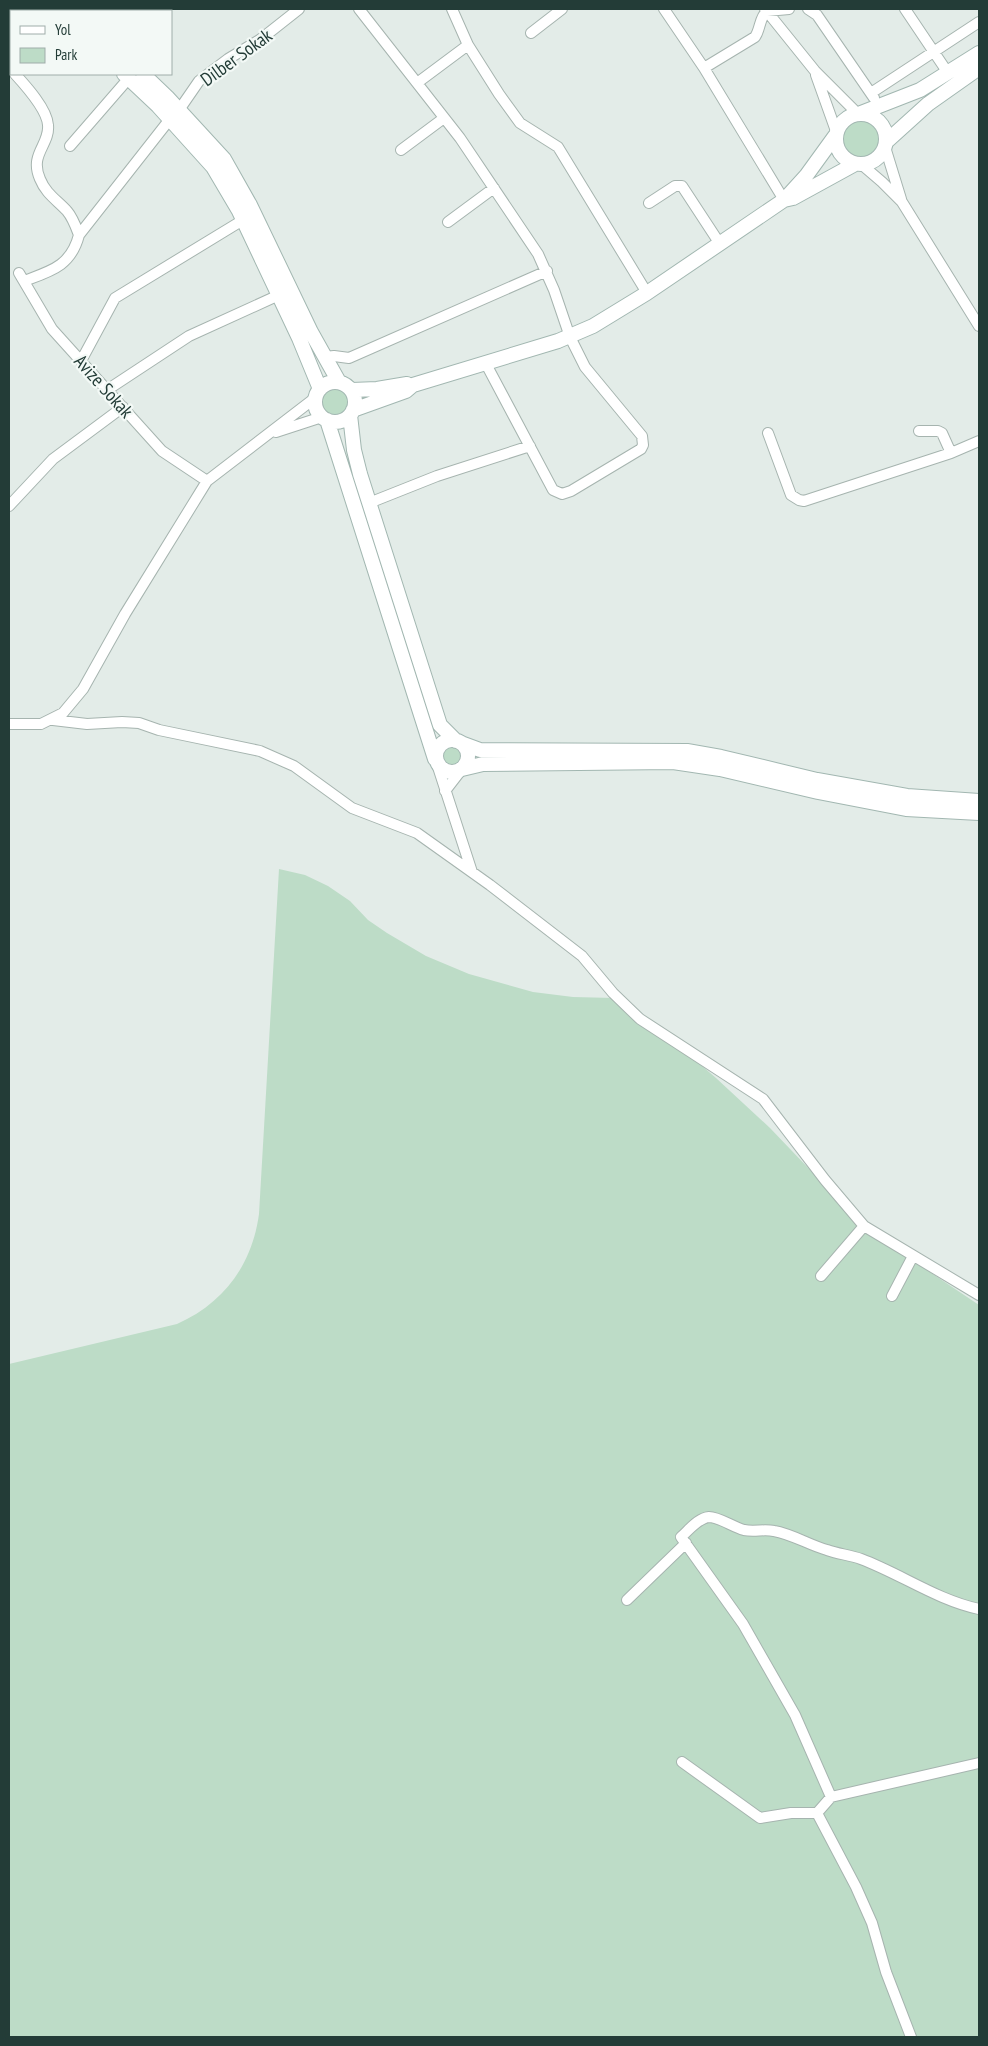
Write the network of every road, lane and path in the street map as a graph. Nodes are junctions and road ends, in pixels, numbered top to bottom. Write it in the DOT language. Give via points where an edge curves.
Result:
graph roads {
  1 [pos="299,9"];
  2 [pos="359,9"];
  3 [pos="452,9"];
  4 [pos="562,9"];
  5 [pos="664,9"];
  6 [pos="789,9"];
  7 [pos="808,9"];
  8 [pos="905,9"];
  9 [pos="766,10"];
  10 [pos="979,22"];
  11 [pos="531,33"];
  12 [pos="468,45"];
  13 [pos="935,52"];
  14 [pos="979,53"];
  15 [pos="704,68"];
  16 [pos="979,70"];
  17 [pos="815,72"];
  18 [pos="948,73"];
  19 [pos="17,75"];
  20 [pos="144,75"];
  21 [pos="126,76"];
  22 [pos="417,83"];
  23 [pos="871,93"];
  24 [pos="880,106"];
  25 [pos="859,113"];
  26 [pos="174,114"];
  27 [pos="444,118"];
  28 [pos="836,134"];
  29 [pos="885,144"];
  30 [pos="70,146"];
  31 [pos="401,150"];
  32 [pos="858,164"];
  33 [pos="494,188"];
  34 [pos="784,200"];
  35 [pos="902,202"];
  36 [pos="649,203"];
  37 [pos="243,220"];
  38 [pos="448,222"];
  39 [pos="79,235"];
  40 [pos="720,244"];
  41 [pos="547,272"];
  42 [pos="22,277"];
  43 [pos="647,293"];
  44 [pos="279,295"];
  45 [pos="979,326"];
  46 [pos="570,337"];
  47 [pos="325,357"];
  48 [pos="81,361"];
  49 [pos="486,364"];
  50 [pos="339,382"];
  51 [pos="413,385"];
  52 [pos="107,390"];
  53 [pos="352,390"];
  54 [pos="318,393"];
  55 [pos="123,407"];
  56 [pos="352,412"];
  57 [pos="324,418"];
  58 [pos="919,431"];
  59 [pos="268,434"];
  60 [pos="768,434"];
  61 [pos="979,441"];
  62 [pos="530,446"];
  63 [pos="951,453"];
  64 [pos="207,481"];
  65 [pos="369,503"];
  66 [pos="9,506"];
  67 [pos="53,720"];
  68 [pos="9,724"];
  69 [pos="459,742"];
  70 [pos="436,762"];
  71 [pos="462,769"];
  72 [pos="445,791"];
  73 [pos="979,801"];
  74 [pos="979,813"];
  75 [pos="472,872"];
  76 [pos="864,1226"];
  77 [pos="913,1256"];
  78 [pos="822,1276"];
  79 [pos="979,1295"];
  80 [pos="892,1296"];
  81 [pos="686,1543"];
  82 [pos="627,1600"];
  83 [pos="979,1609"];
  84 [pos="682,1762"];
  85 [pos="979,1763"];
  86 [pos="831,1797"];
  87 [pos="817,1813"];
  88 [pos="911,2037"];
  1 -- 26 [label="street, Dilber Sokak" via="261,40 200,81"];
  2 -- 22 [label="street"];
  3 -- 12 [label="street"];
  4 -- 11 [label="street"];
  5 -- 15 [label="street"];
  6 -- 9 [label="street"];
  7 -- 23 [label="street" via="817,15"];
  8 -- 13 [label="street"];
  9 -- 15 [label="street" via="755,37"];
  9 -- 17 [label="street"];
  10 -- 13 [label="street"];
  12 -- 22 [label="street"];
  12 -- 43 [label="street" via="520,123 558,147"];
  13 -- 18 [label="street"];
  13 -- 23 [label="street"];
  14 -- 18 [label="street"];
  15 -- 34 [label="street"];
  16 -- 29 [label="street" via="928,104"];
  17 -- 25 [label="street"];
  17 -- 28 [label="street"];
  18 -- 24 [label="street" via="920,90"];
  19 -- 39 [label="street" via="47,118 48,132 36,162 39,178 46,191 74,222"];
  20 -- 26 [label="street"];
  21 -- 26 [label="street"];
  21 -- 30 [label="street"];
  22 -- 27 [label="street"];
  23 -- 24 [label="street"];
  24 -- 25 [label="street"];
  25 -- 28 [label="street" via="846,118"];
  25 -- 29 [label="street" via="880,122 885,131"];
  26 -- 37 [label="street" via="213,168"];
  26 -- 39 [label="street, Dilber Sokak"];
  26 -- 47 [label="street" via="224,160 246,197"];
  27 -- 31 [label="street"];
  27 -- 33 [label="street"];
  28 -- 32 [label="street" via="839,152 846,160"];
  28 -- 34 [label="street"];
  29 -- 32 [label="street" via="876,160"];
  29 -- 35 [label="street"];
  32 -- 34 [label="street"];
  32 -- 35 [label="street"];
  33 -- 38 [label="street"];
  33 -- 41 [label="street"];
  34 -- 40 [label="street"];
  35 -- 45 [label="street"];
  36 -- 40 [label="street" via="674,186 682,186"];
  37 -- 44 [label="street"];
  37 -- 48 [label="street" via="116,298"];
  39 -- 42 [label="street, Dilber Sokak" via="76,247 61,265"];
  40 -- 43 [label="street"];
  41 -- 46 [label="street"];
  41 -- 47 [label="street" via="349,358"];
  42 -- 48 [label="street, Avize Sokak" via="52,329"];
  43 -- 46 [label="street" via="605,320"];
  44 -- 52 [label="street" via="189,336"];
  44 -- 54 [label="street" via="299,338"];
  46 -- 49 [label="street"];
  46 -- 62 [label="street" via="585,367 642,436 643,445 638,452 562,494 553,490"];
  47 -- 50 [label="street"];
  48 -- 52 [label="street, Avize Sokak"];
  49 -- 51 [label="street"];
  49 -- 62 [label="street"];
  50 -- 53 [label="street"];
  50 -- 54 [label="street" via="328,383"];
  51 -- 53 [label="street"];
  51 -- 56 [label="street" via="406,391"];
  52 -- 55 [label="street, Avize Sokak"];
  53 -- 56 [label="street" via="355,400"];
  54 -- 57 [label="street" via="316,408"];
  54 -- 59 [label="street"];
  55 -- 64 [label="street, Avize Sokak" via="162,451"];
  55 -- 66 [label="street" via="53,459"];
  56 -- 57 [label="street" via="342,420"];
  56 -- 65 [label="street" via="356,461"];
  57 -- 59 [label="street"];
  57 -- 70 [label="street"];
  58 -- 63 [label="street" via="942,433"];
  59 -- 64 [label="street"];
  60 -- 63 [label="street" via="791,495 799,500 809,500"];
  61 -- 63 [label="street"];
  62 -- 65 [label="street" via="436,476"];
  64 -- 67 [label="street" via="125,614 84,689"];
  65 -- 69 [label="street" via="440,724"];
  67 -- 68 [label="street" via="42,724"];
  67 -- 75 [label="street" via="87,724 139,723 260,751 294,766 352,808 417,833"];
  69 -- 70 [label="street" via="445,741 441,744 435,754"];
  69 -- 71 [label="street" via="468,756"];
  69 -- 73 [label="street" via="480,750 687,751 907,796"];
  70 -- 71 [label="street" via="440,769 449,773"];
  70 -- 72 [label="street"];
  71 -- 72 [label="street"];
  71 -- 74 [label="street" via="483,764 673,762 720,769 906,810"];
  72 -- 75 [label="street"];
  75 -- 76 [label="street" via="582,956 640,1018 763,1099"];
  76 -- 77 [label="street"];
  76 -- 78 [label="street"];
  77 -- 79 [label="street"];
  77 -- 80 [label="street"];
  81 -- 82 [label="street"];
  81 -- 83 [label="street" via="682,1537 708,1517 752,1532 772,1530 859,1558 925,1590"];
  81 -- 86 [label="street" via="743,1624 790,1707"];
  84 -- 87 [label="street" via="760,1818"];
  85 -- 86 [label="street"];
  86 -- 87 [label="street"];
  87 -- 88 [label="street" via="872,1923 886,1972"];
}
